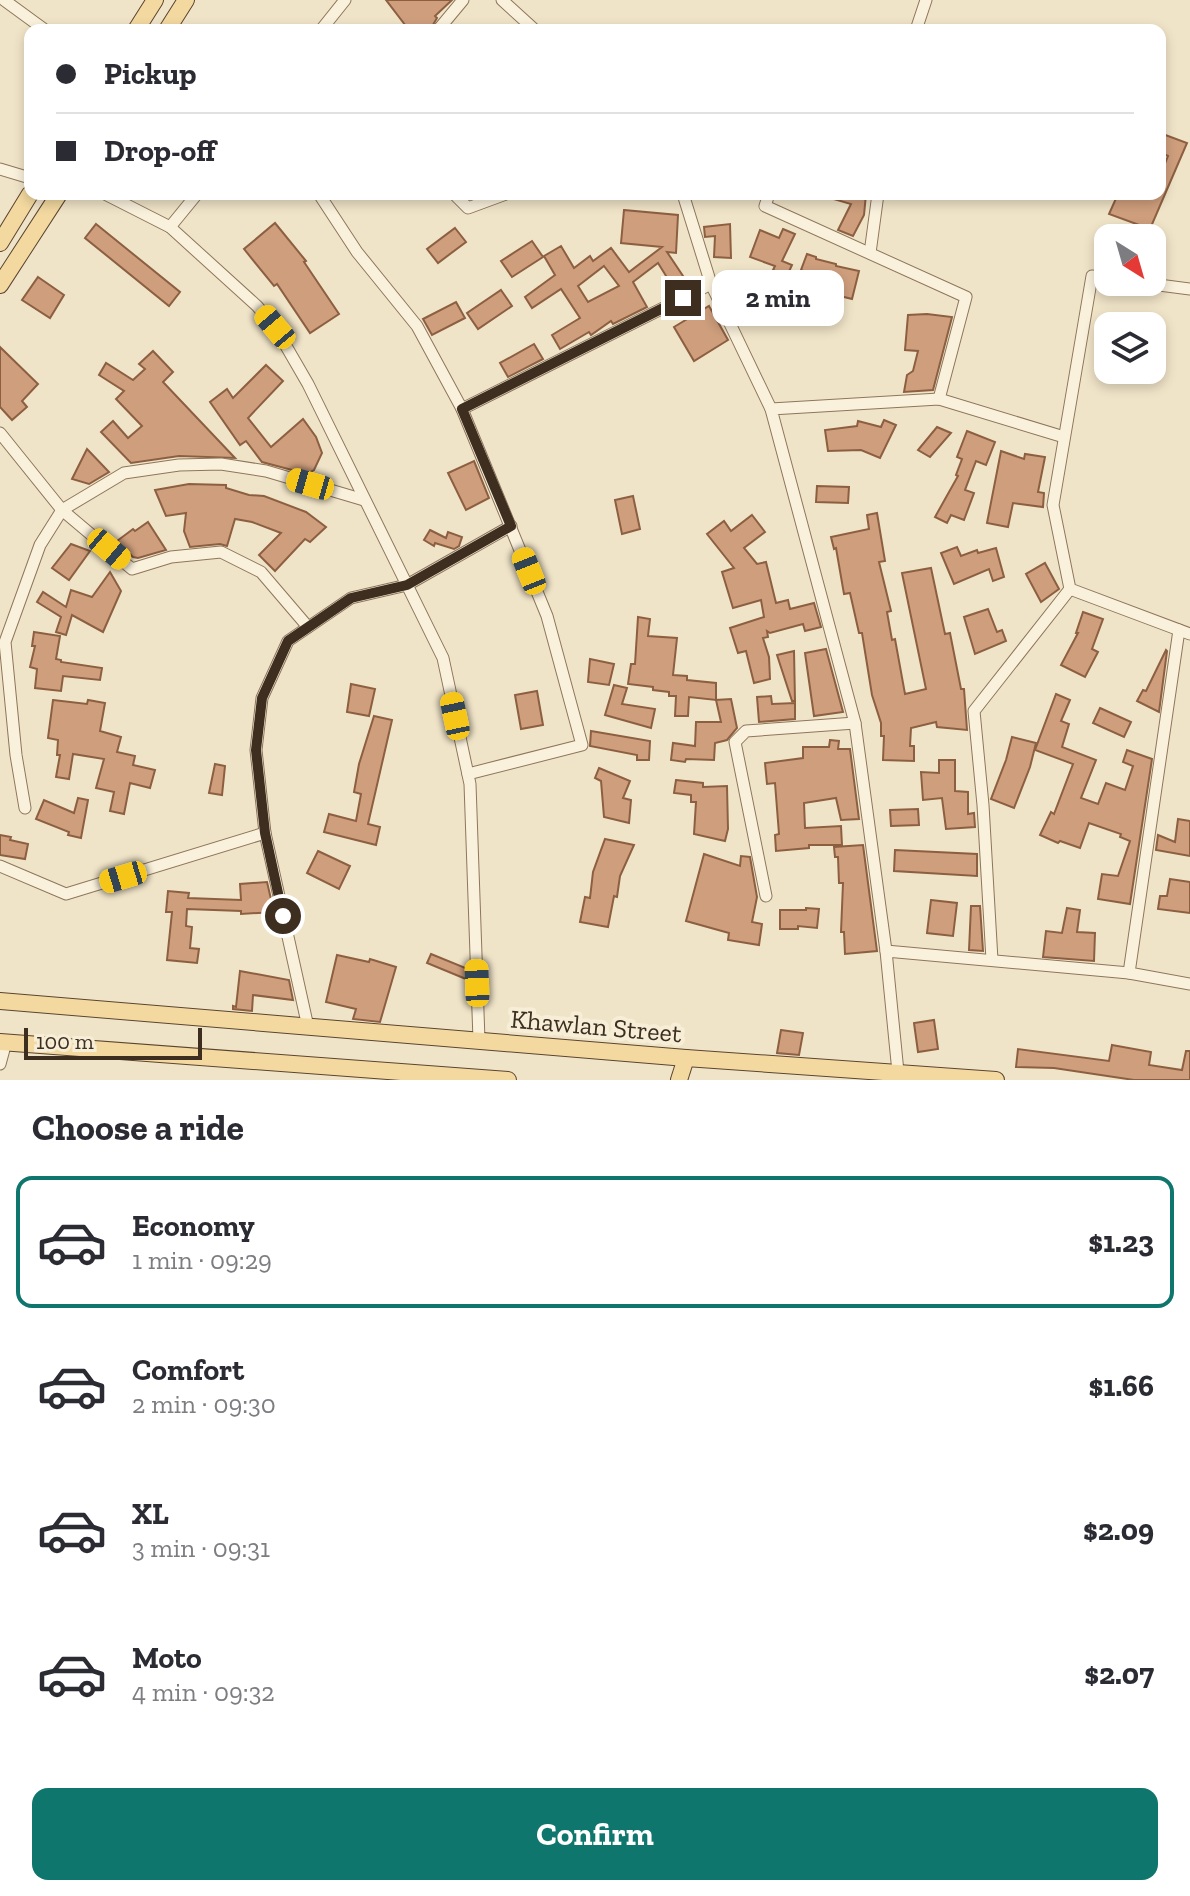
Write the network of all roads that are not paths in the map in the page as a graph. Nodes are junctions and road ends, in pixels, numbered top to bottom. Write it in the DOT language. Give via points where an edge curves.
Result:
graph roads {
  1 [pos="4,0"];
  2 [pos="155,0"];
  3 [pos="186,0"];
  4 [pos="345,0"];
  5 [pos="463,0"];
  6 [pos="502,0"];
  7 [pos="926,0"];
  8 [pos="37,24"];
  9 [pos="140,24"];
  10 [pos="171,24"];
  11 [pos="326,24"];
  12 [pos="443,24"];
  13 [pos="528,24"];
  14 [pos="918,24"];
  15 [pos="0,169"];
  16 [pos="24,176"];
  17 [pos="26,200"];
  18 [pos="55,200"];
  19 [pos="117,200"];
  20 [pos="192,200"];
  21 [pos="323,200"];
  22 [pos="460,200"];
  23 [pos="490,200"];
  24 [pos="685,200"];
  25 [pos="767,200"];
  26 [pos="877,200"];
  27 [pos="170,227"];
  28 [pos="0,243"];
  29 [pos="870,253"];
  30 [pos="1094,276"];
  31 [pos="711,284"];
  32 [pos="0,285"];
  33 [pos="1166,286"];
  34 [pos="1190,289"];
  35 [pos="939,399"];
  36 [pos="462,409"];
  37 [pos="771,409"];
  38 [pos="0,433"];
  39 [pos="1064,437"];
  40 [pos="364,500"];
  41 [pos="62,510"];
  42 [pos="511,526"];
  43 [pos="407,585"];
  44 [pos="1070,589"];
  45 [pos="308,627"];
  46 [pos="1184,632"];
  47 [pos="855,723"];
  48 [pos="468,774"];
  49 [pos="25,808"];
  50 [pos="265,833"];
  51 [pos="0,866"];
  52 [pos="766,896"];
  53 [pos="886,951"];
  54 [pos="992,960"];
  55 [pos="1129,973"];
  56 [pos="1190,984"];
  57 [pos="0,1001"];
  58 [pos="308,1027"];
  59 [pos="479,1040"];
  60 [pos="3,1042"];
  61 [pos="686,1058"];
  62 [pos="0,1064"];
  63 [pos="898,1072"];
  64 [pos="508,1080"];
  65 [pos="679,1080"];
  66 [pos="996,1080"];
  1 -- 8 [label="street"];
  2 -- 9 [label="main road"];
  3 -- 10 [label="main road"];
  4 -- 11 [label="street"];
  5 -- 12 [label="street"];
  6 -- 13 [label="street"];
  7 -- 14 [label="street"];
  15 -- 16 [label="street"];
  17 -- 28 [label="main road"];
  18 -- 32 [label="main road"];
  19 -- 27 [label="street"];
  20 -- 27 [label="street"];
  21 -- 36 [label="street" via="417,326"];
  22 -- 23 [label="street" via="468,208"];
  24 -- 31 [label="street"];
  25 -- 29 [label="street" via="765,206"];
  26 -- 29 [label="street"];
  27 -- 40 [label="street" via="275,327"];
  29 -- 35 [label="street" via="966,297"];
  30 -- 39 [label="street"];
  31 -- 36 [label="street"];
  31 -- 37 [label="street"];
  33 -- 34 [label="street"];
  35 -- 37 [label="street"];
  35 -- 39 [label="street"];
  36 -- 42 [label="street"];
  37 -- 47 [label="street"];
  38 -- 41 [label="street"];
  39 -- 44 [label="street" via="1053,505"];
  40 -- 41 [label="street" via="266,471 179,465 124,473"];
  40 -- 43 [label="street"];
  41 -- 45 [label="street" via="132,569 171,557 221,552 261,572"];
  41 -- 49 [label="street" via="40,545 5,642"];
  42 -- 43 [label="street"];
  42 -- 48 [label="street" via="547,616 582,745"];
  43 -- 45 [label="street" via="351,598"];
  43 -- 48 [label="street" via="443,658"];
  44 -- 46 [label="street"];
  44 -- 54 [label="street" via="974,711"];
  45 -- 50 [label="street" via="288,641 262,698 256,750"];
  46 -- 55 [label="street"];
  47 -- 52 [label="street" via="746,731 735,742"];
  47 -- 53 [label="street"];
  48 -- 59 [label="street"];
  50 -- 51 [label="street" via="66,894"];
  50 -- 58 [label="street"];
  53 -- 54 [label="street"];
  53 -- 63 [label="street"];
  54 -- 55 [label="street"];
  55 -- 56 [label="street"];
  57 -- 58 [label="main road, Khawlan Street"];
  58 -- 59 [label="main road, Khawlan Street"];
  59 -- 61 [label="main road, Khawlan Street"];
  60 -- 62 [label="street"];
  60 -- 64 [label="main road"];
  61 -- 63 [label="main road, Khawlan Street"];
  61 -- 65 [label="main road"];
  63 -- 66 [label="main road, Khawlan Street"];
}
